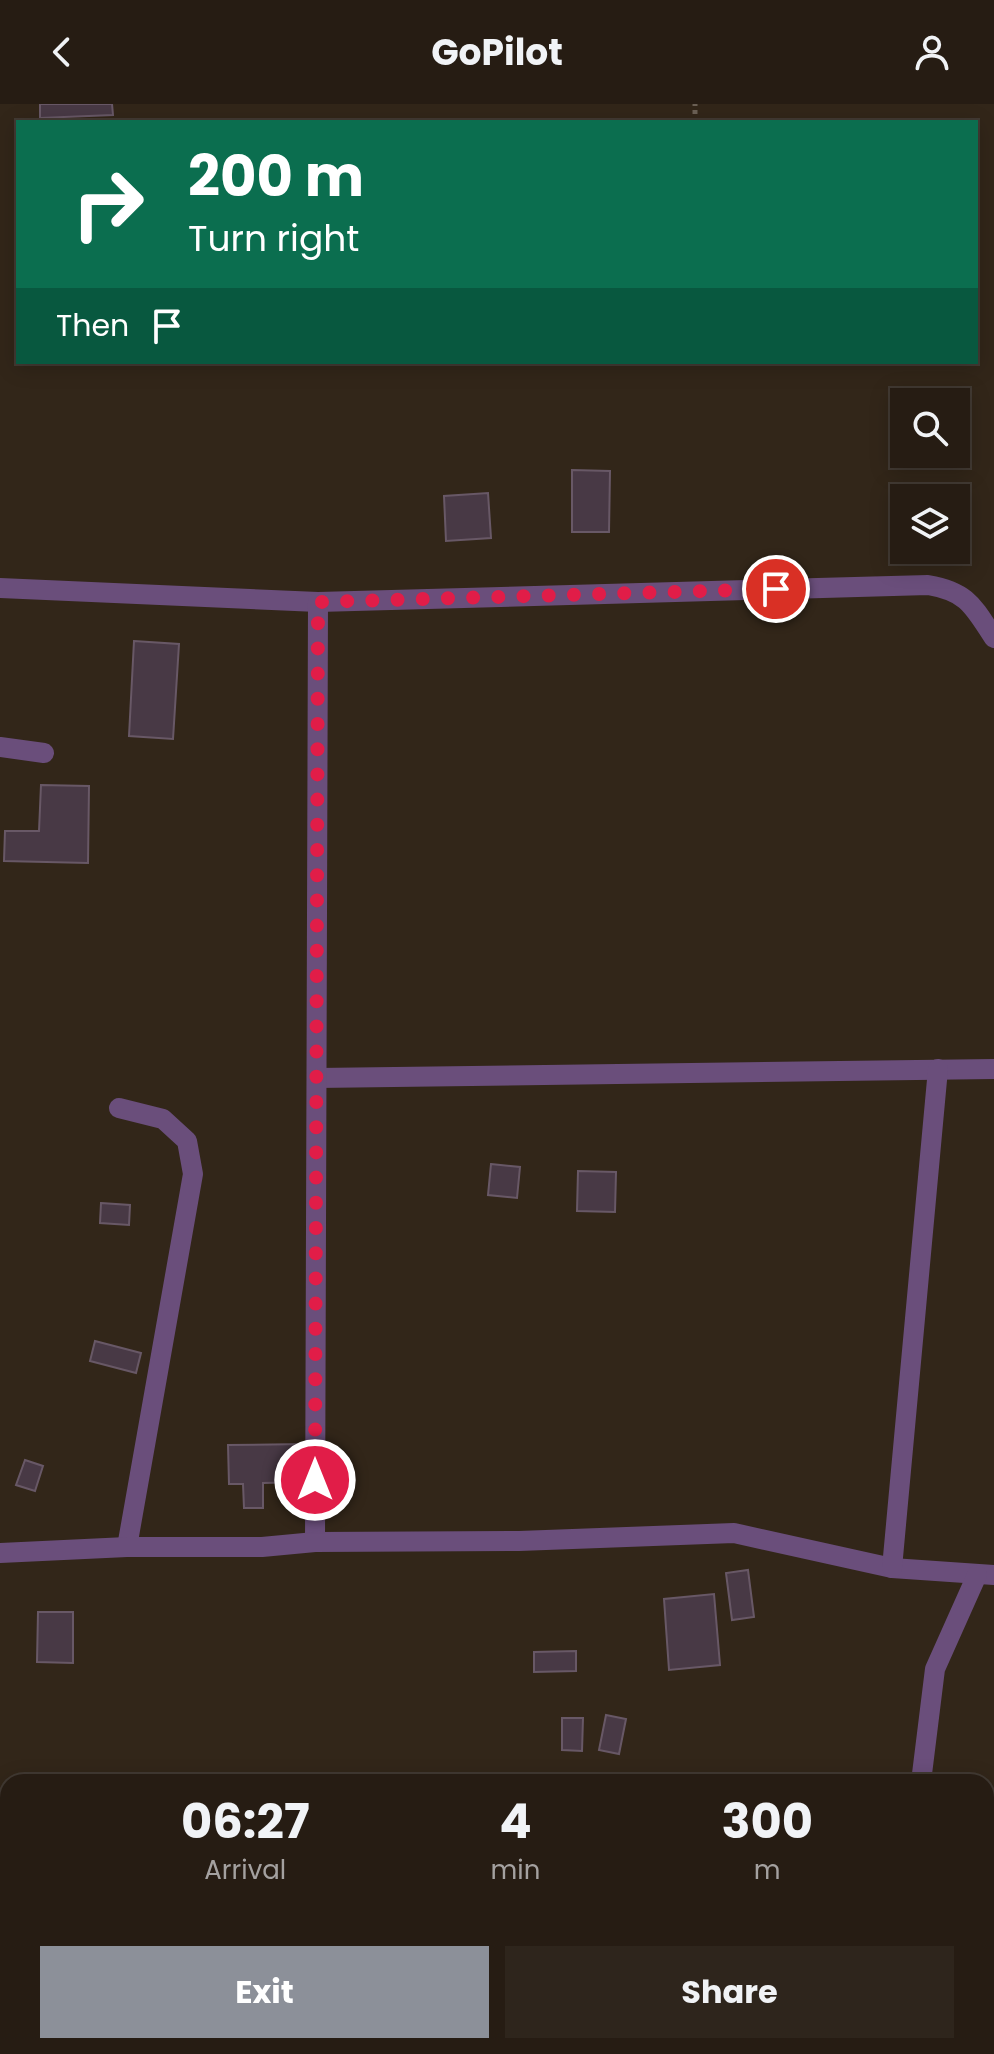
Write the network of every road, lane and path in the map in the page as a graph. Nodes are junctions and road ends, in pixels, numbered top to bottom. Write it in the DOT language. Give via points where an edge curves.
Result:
graph roads {
  1 [pos="0,588"];
  2 [pos="318,602"];
  3 [pos="994,638"];
  4 [pos="0,747"];
  5 [pos="44,753"];
  6 [pos="938,1069"];
  7 [pos="994,1069"];
  8 [pos="317,1078"];
  9 [pos="119,1108"];
  10 [pos="315,1542"];
  11 [pos="127,1547"];
  12 [pos="0,1553"];
  13 [pos="892,1568"];
  14 [pos="985,1575"];
  15 [pos="922,1774"];
  1 -- 2 [label="street"];
  2 -- 3 [label="street" via="928,585 952,589 969,600"];
  2 -- 8 [label="street"];
  4 -- 5 [label="street"];
  6 -- 7 [label="street"];
  6 -- 8 [label="street"];
  6 -- 13 [label="street"];
  8 -- 10 [label="street"];
  9 -- 11 [label="street" via="163,1119 187,1141 193,1174"];
  10 -- 11 [label="street"];
  10 -- 13 [label="street" via="734,1533"];
  11 -- 12 [label="street"];
  13 -- 14 [label="street"];
  14 -- 15 [label="street" via="935,1669"];
}
